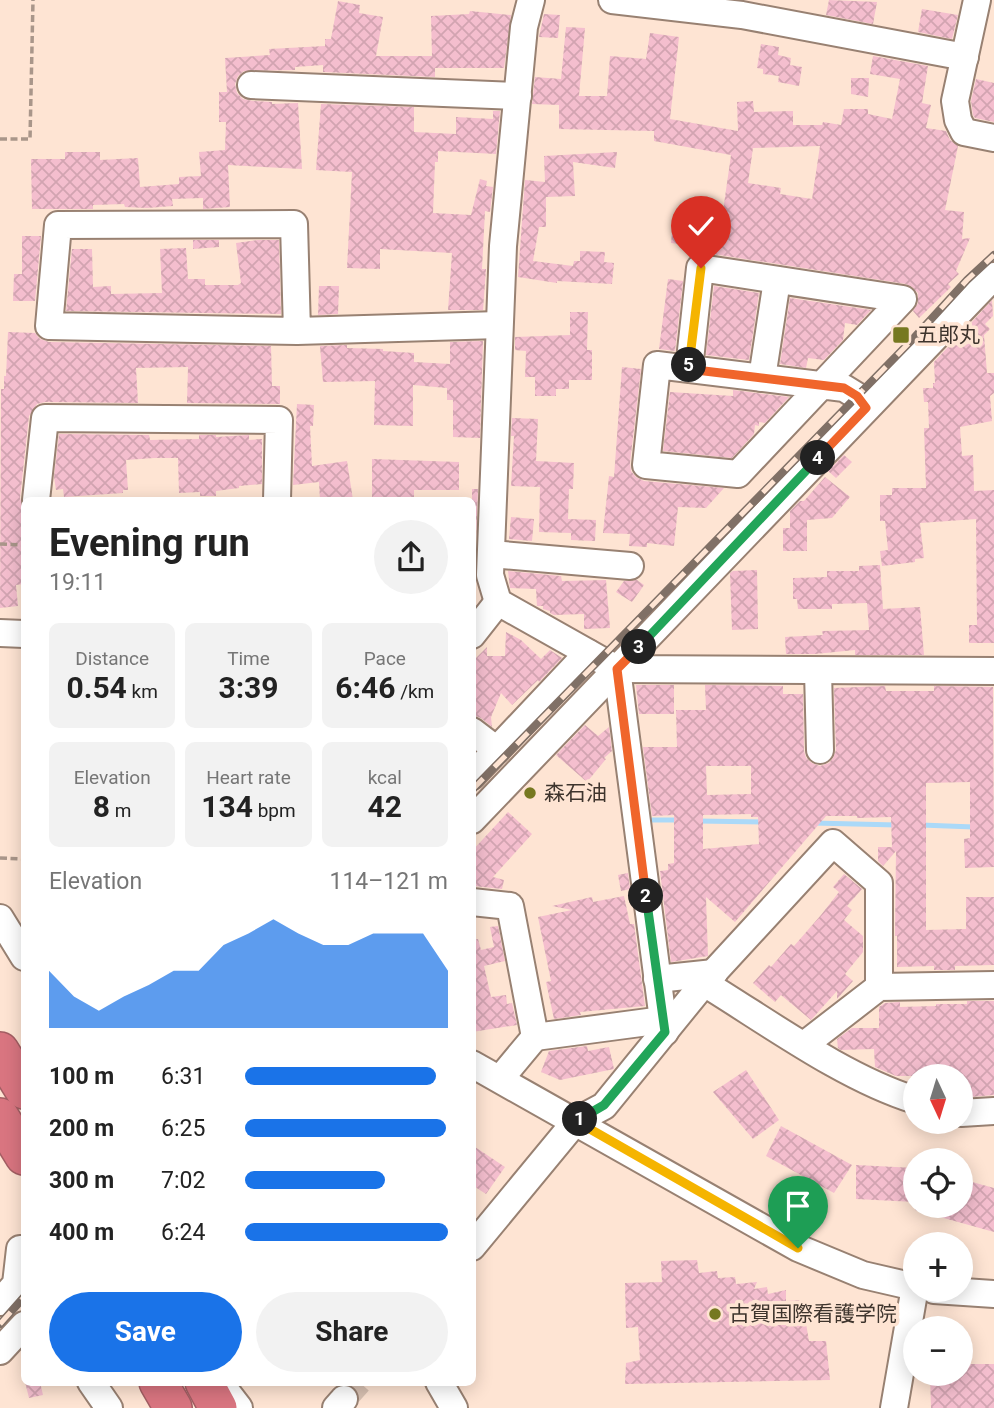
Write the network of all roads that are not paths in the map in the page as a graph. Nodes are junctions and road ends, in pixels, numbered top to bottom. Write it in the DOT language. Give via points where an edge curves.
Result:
graph roads {
  1 [pos="531,0"];
  2 [pos="612,0"];
  3 [pos="977,0"];
  4 [pos="748,8"];
  5 [pos="965,57"];
  6 [pos="251,85"];
  7 [pos="518,96"];
  8 [pos="994,138"];
  9 [pos="994,276"];
  10 [pos="778,280"];
  11 [pos="499,325"];
  12 [pos="296,331"];
  13 [pos="688,369"];
  14 [pos="762,377"];
  15 [pos="822,385"];
  16 [pos="866,408"];
  17 [pos="36,497"];
  18 [pos="277,497"];
  19 [pos="629,566"];
  20 [pos="484,568"];
  21 [pos="498,602"];
  22 [pos="476,630"];
  23 [pos="0,633"];
  24 [pos="21,634"];
  25 [pos="588,653"];
  26 [pos="617,669"];
  27 [pos="818,671"];
  28 [pos="994,671"];
  29 [pos="476,734"];
  30 [pos="497,750"];
  31 [pos="820,750"];
  32 [pos="476,772"];
  33 [pos="476,816"];
  34 [pos="476,902"];
  35 [pos="0,918"];
  36 [pos="21,952"];
  37 [pos="709,978"];
  38 [pos="657,979"];
  39 [pos="994,985"];
  40 [pos="879,987"];
  41 [pos="664,1026"];
  42 [pos="536,1037"];
  43 [pos="804,1045"];
  44 [pos="0,1051"];
  45 [pos="476,1066"];
  46 [pos="500,1079"];
  47 [pos="21,1085"];
  48 [pos="903,1096"];
  49 [pos="994,1111"];
  50 [pos="973,1112"];
  51 [pos="0,1117"];
  52 [pos="576,1121"];
  53 [pos="21,1151"];
  54 [pos="476,1242"];
  55 [pos="15,1247"];
  56 [pos="903,1284"];
  57 [pos="973,1293"];
  58 [pos="994,1294"];
  59 [pos="0,1302"];
  60 [pos="912,1302"];
  61 [pos="21,1328"];
  62 [pos="0,1351"];
  63 [pos="95,1386"];
  64 [pos="160,1386"];
  65 [pos="206,1386"];
  66 [pos="222,1386"];
  67 [pos="441,1386"];
  68 [pos="109,1408"];
  69 [pos="173,1408"];
  70 [pos="218,1408"];
  71 [pos="239,1408"];
  72 [pos="454,1408"];
  73 [pos="894,1408"];
  1 -- 7 [label="street"];
  2 -- 4 [label="street"];
  3 -- 5 [label="street"];
  4 -- 5 [label="street"];
  5 -- 8 [label="street" via="955,102 958,120 964,132"];
  6 -- 7 [label="street"];
  7 -- 11 [label="street"];
  9 -- 16 [label="street"];
  10 -- 13 [label="street" via="701,268"];
  10 -- 14 [label="street"];
  10 -- 15 [label="street" via="903,299"];
  11 -- 12 [label="street"];
  11 -- 20 [label="street"];
  12 -- 12 [label="street" via="49,326 58,225 294,224"];
  13 -- 14 [label="street"];
  13 -- 15 [label="street" via="657,365 646,465 738,474"];
  14 -- 15 [label="street"];
  15 -- 16 [label="street" via="844,388"];
  16 -- 26 [label="street"];
  17 -- 18 [label="street" via="45,418 279,420"];
  19 -- 20 [label="street"];
  20 -- 21 [label="street"];
  21 -- 22 [label="street"];
  21 -- 25 [label="street"];
  23 -- 24 [label="street"];
  25 -- 26 [label="street"];
  25 -- 30 [label="street"];
  26 -- 27 [label="street"];
  26 -- 33 [label="street"];
  26 -- 38 [label="street"];
  27 -- 28 [label="street"];
  27 -- 31 [label="street"];
  29 -- 30 [label="street"];
  30 -- 32 [label="street"];
  34 -- 42 [label="street" via="510,906"];
  35 -- 36 [label="street"];
  37 -- 38 [label="street"];
  37 -- 40 [label="street" via="833,843 879,883"];
  37 -- 41 [label="street"];
  37 -- 43 [label="street"];
  38 -- 41 [label="street"];
  39 -- 40 [label="street"];
  40 -- 43 [label="street"];
  41 -- 42 [label="street"];
  41 -- 52 [label="street" via="604,1105"];
  42 -- 46 [label="street"];
  43 -- 48 [label="street"];
  44 -- 47 [label="highway"];
  45 -- 46 [label="street"];
  46 -- 52 [label="street"];
  49 -- 50 [label="street"];
  51 -- 53 [label="highway"];
  52 -- 54 [label="street"];
  52 -- 56 [label="street" via="798,1248 863,1275"];
  55 -- 59 [label="street" via="16,1284"];
  57 -- 58 [label="street"];
  60 -- 73 [label="street"];
  61 -- 62 [label="street"];
  63 -- 68 [label="street"];
  64 -- 69 [label="highway"];
  65 -- 70 [label="highway"];
  66 -- 71 [label="street"];
  67 -- 72 [label="street"];
}
